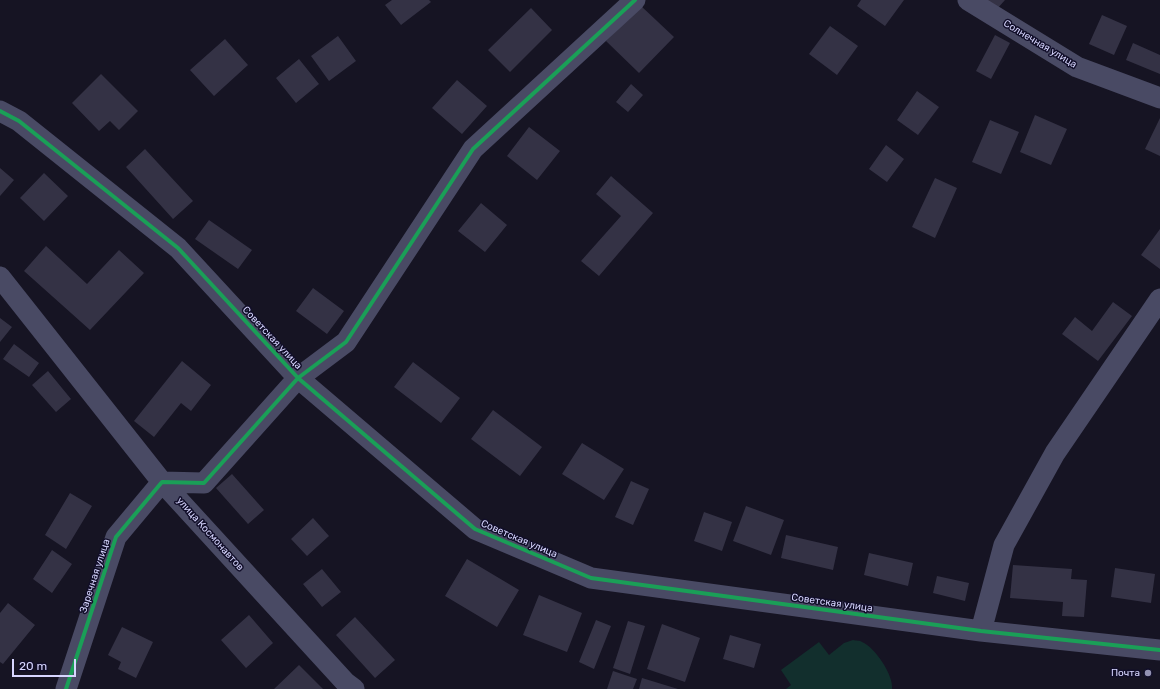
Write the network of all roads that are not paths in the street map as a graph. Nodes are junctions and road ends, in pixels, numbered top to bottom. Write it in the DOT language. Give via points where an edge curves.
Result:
graph roads {
  1 [pos="635,0"];
  2 [pos="968,0"];
  3 [pos="1160,98"];
  4 [pos="0,111"];
  5 [pos="0,277"];
  6 [pos="1160,299"];
  7 [pos="298,378"];
  8 [pos="162,482"];
  9 [pos="981,631"];
  10 [pos="1160,650"];
  11 [pos="66,689"];
  12 [pos="354,689"];
  1 -- 7 [label="street" via="473,149 346,342"];
  2 -- 3 [label="street, Солнечная улица" via="1077,67"];
  4 -- 7 [label="street, Советская улица" via="19,121 178,248"];
  5 -- 8 [label="street, улица Космонавтов"];
  6 -- 9 [label="street" via="1055,452 1007,539"];
  7 -- 8 [label="street" via="204,483"];
  7 -- 9 [label="street, Советская улица" via="475,529 591,578"];
  8 -- 11 [label="street, Заречная улица" via="116,537"];
  8 -- 12 [label="street, улица Космонавтов" via="346,684"];
  9 -- 10 [label="street, Советская улица"];
}
